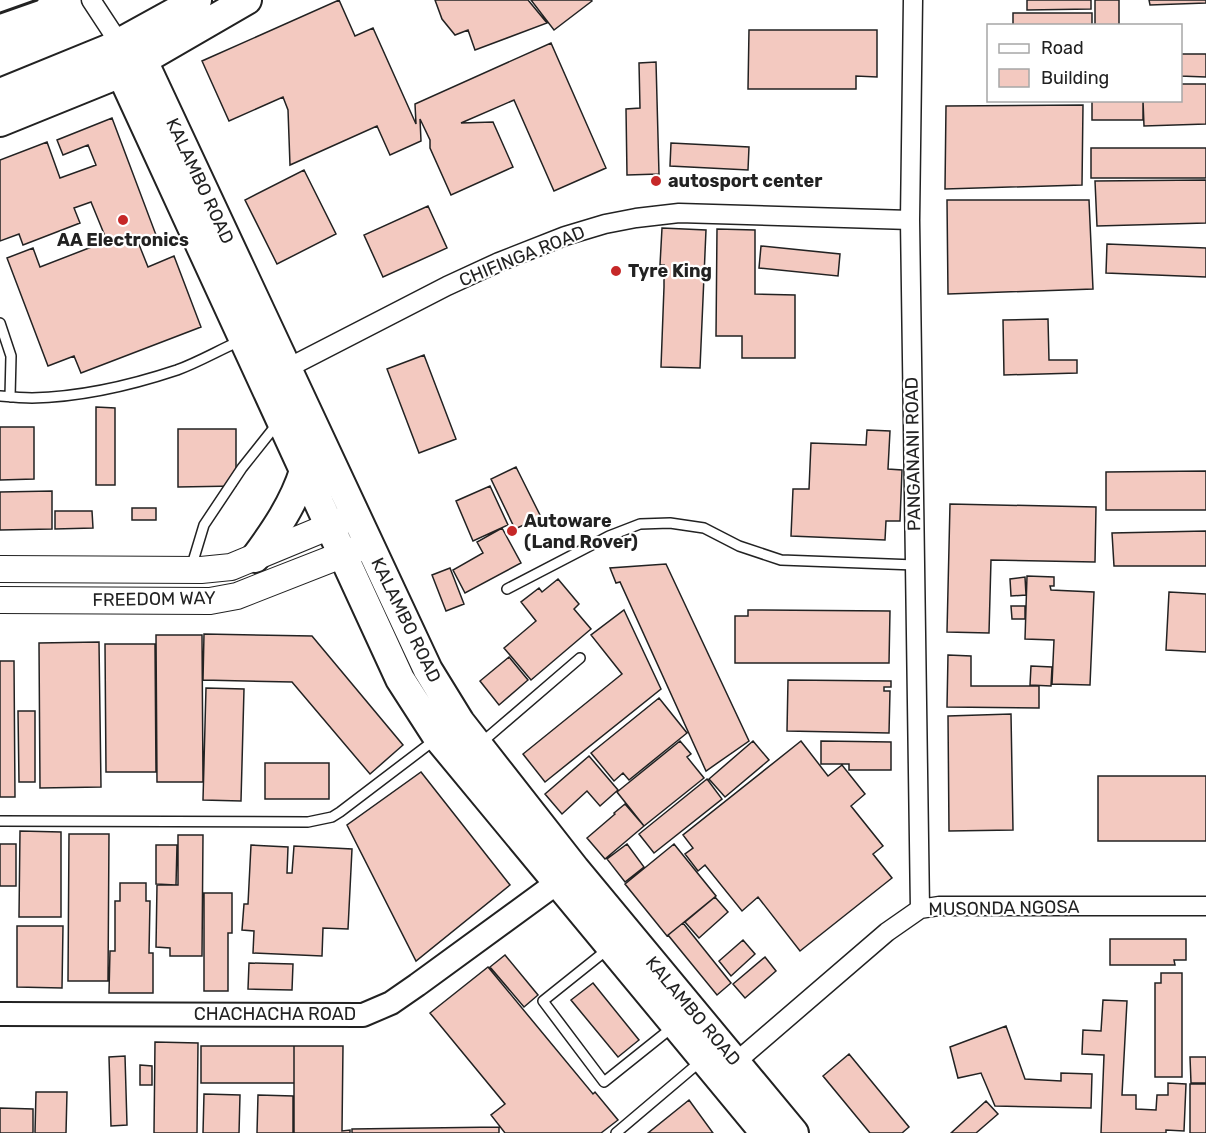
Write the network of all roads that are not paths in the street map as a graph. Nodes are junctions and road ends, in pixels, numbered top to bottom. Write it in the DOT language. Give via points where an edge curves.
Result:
graph roads {
  1 [pos="91,0"];
  2 [pos="197,0"];
  3 [pos="247,0"];
  4 [pos="914,0"];
  5 [pos="123,50"];
  6 [pos="0,93"];
  7 [pos="0,122"];
  8 [pos="910,220"];
  9 [pos="0,323"];
  10 [pos="244,339"];
  11 [pos="275,374"];
  12 [pos="0,396"];
  13 [pos="10,397"];
  14 [pos="281,420"];
  15 [pos="304,471"];
  16 [pos="356,515"];
  17 [pos="331,527"];
  18 [pos="369,543"];
  19 [pos="343,555"];
  20 [pos="255,558"];
  21 [pos="915,565"];
  22 [pos="0,569"];
  23 [pos="191,570"];
  24 [pos="507,589"];
  25 [pos="0,600"];
  26 [pos="580,658"];
  27 [pos="449,730"];
  28 [pos="479,745"];
  29 [pos="0,821"];
  30 [pos="566,876"];
  31 [pos="1206,906"];
  32 [pos="920,909"];
  33 [pos="610,947"];
  34 [pos="0,1014"];
  35 [pos="675,1024"];
  36 [pos="719,1066"];
  37 [pos="616,1133"];
  38 [pos="765,1133"];
  39 [pos="794,1133"];
  1 -- 5 [label="street"];
  2 -- 5 [label="main road"];
  3 -- 5 [label="main road"];
  4 -- 8 [label="street, PANGANANI ROAD"];
  5 -- 6 [label="main road"];
  5 -- 7 [label="main road"];
  5 -- 10 [label="main road, KALAMBO ROAD"];
  5 -- 11 [label="main road, KALAMBO ROAD"];
  8 -- 11 [label="street, CHIFINGA ROAD" via="679,213 605,224 499,262"];
  8 -- 21 [label="street, PANGANANI ROAD"];
  9 -- 13 [label="lane" via="11,356"];
  10 -- 11 [label="main road, KALAMBO ROAD"];
  10 -- 13 [label="lane" via="179,369 138,381 67,394"];
  11 -- 14 [label="main road, KALAMBO ROAD"];
  11 -- 16 [label="main road, KALAMBO ROAD"];
  12 -- 13 [label="lane"];
  14 -- 15 [label="main road, KALAMBO ROAD"];
  14 -- 23 [label="lane" via="242,468 204,525"];
  15 -- 17 [label="main road, KALAMBO ROAD"];
  15 -- 20 [label="main road" via="280,523"];
  16 -- 17 [label="main road, FREEDOM WAY"];
  16 -- 18 [label="main road, KALAMBO ROAD"];
  17 -- 19 [label="main road, KALAMBO ROAD"];
  17 -- 20 [label="main road, FREEDOM WAY"];
  18 -- 19 [label="main road, FREEDOM WAY"];
  18 -- 27 [label="main road, KALAMBO ROAD" via="428,670"];
  19 -- 25 [label="main road, FREEDOM WAY" via="237,596 210,601"];
  19 -- 27 [label="main road, KALAMBO ROAD" via="400,679"];
  20 -- 23 [label="main road, FREEDOM WAY" via="231,567"];
  21 -- 24 [label="lane" via="781,560 738,546 704,528 640,524"];
  21 -- 32 [label="street, PANGANANI ROAD"];
  22 -- 23 [label="main road, FREEDOM WAY"];
  26 -- 28 [label="lane"];
  27 -- 28 [label="main road, KALAMBO ROAD"];
  27 -- 29 [label="lane" via="340,812 308,822"];
  27 -- 30 [label="main road, KALAMBO ROAD"];
  28 -- 30 [label="main road, KALAMBO ROAD"];
  30 -- 33 [label="main road, KALAMBO ROAD"];
  30 -- 34 [label="street, CHACHACHA ROAD" via="391,1003 363,1015"];
  30 -- 36 [label="main road, KALAMBO ROAD"];
  31 -- 32 [label="street, MUSONDA NGOSA"];
  32 -- 36 [label="street, MUSONDA NGOSA"];
  33 -- 35 [label="main road, KALAMBO ROAD"];
  33 -- 35 [label="lane" via="543,1001 604,1082"];
  35 -- 36 [label="main road, KALAMBO ROAD"];
  36 -- 37 [label="lane"];
  36 -- 38 [label="main road, KALAMBO ROAD"];
  36 -- 39 [label="main road, KALAMBO ROAD"];
}
